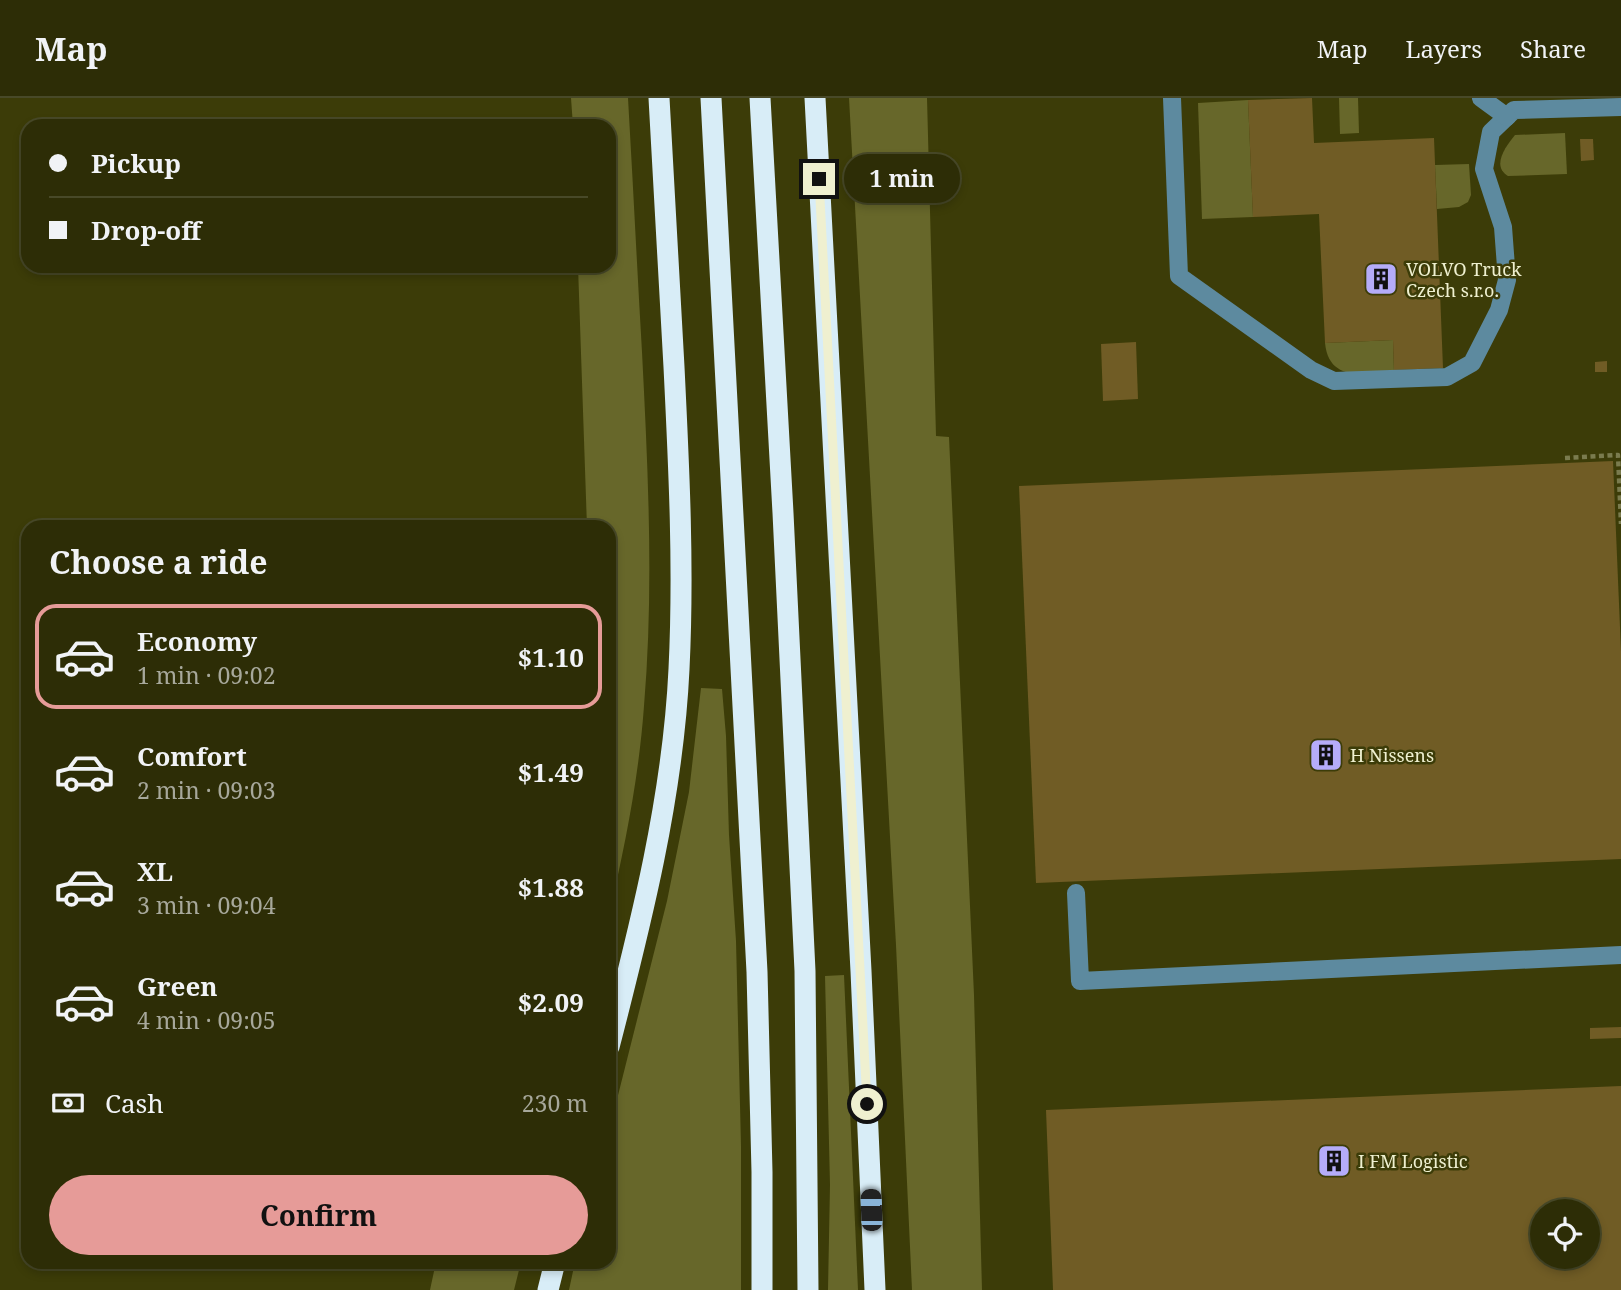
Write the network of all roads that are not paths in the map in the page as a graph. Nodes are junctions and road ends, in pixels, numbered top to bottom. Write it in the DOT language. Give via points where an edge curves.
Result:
graph roads {
  1 [pos="659,98"];
  2 [pos="711,98"];
  3 [pos="760,98"];
  4 [pos="815,98"];
  5 [pos="1172,98"];
  6 [pos="1481,98"];
  7 [pos="1621,107"];
  8 [pos="1507,117"];
  9 [pos="1076,893"];
  10 [pos="1621,955"];
  11 [pos="616,1021"];
  12 [pos="553,1269"];
  13 [pos="548,1290"];
  14 [pos="762,1290"];
  15 [pos="808,1290"];
  16 [pos="875,1290"];
  1 -- 11 [label="highway" via="682,534 679,669 662,821"];
  2 -- 14 [label="highway" via="757,972"];
  3 -- 15 [label="highway" via="805,971"];
  4 -- 16 [label="highway"];
  5 -- 8 [label="lane" via="1179,276 1311,370 1334,381 1447,377 1472,363 1499,310 1507,280 1503,227 1484,169 1491,132"];
  6 -- 8 [label="lane"];
  7 -- 8 [label="lane" via="1514,110"];
  9 -- 10 [label="lane" via="1080,981"];
  12 -- 13 [label="highway"];
}
